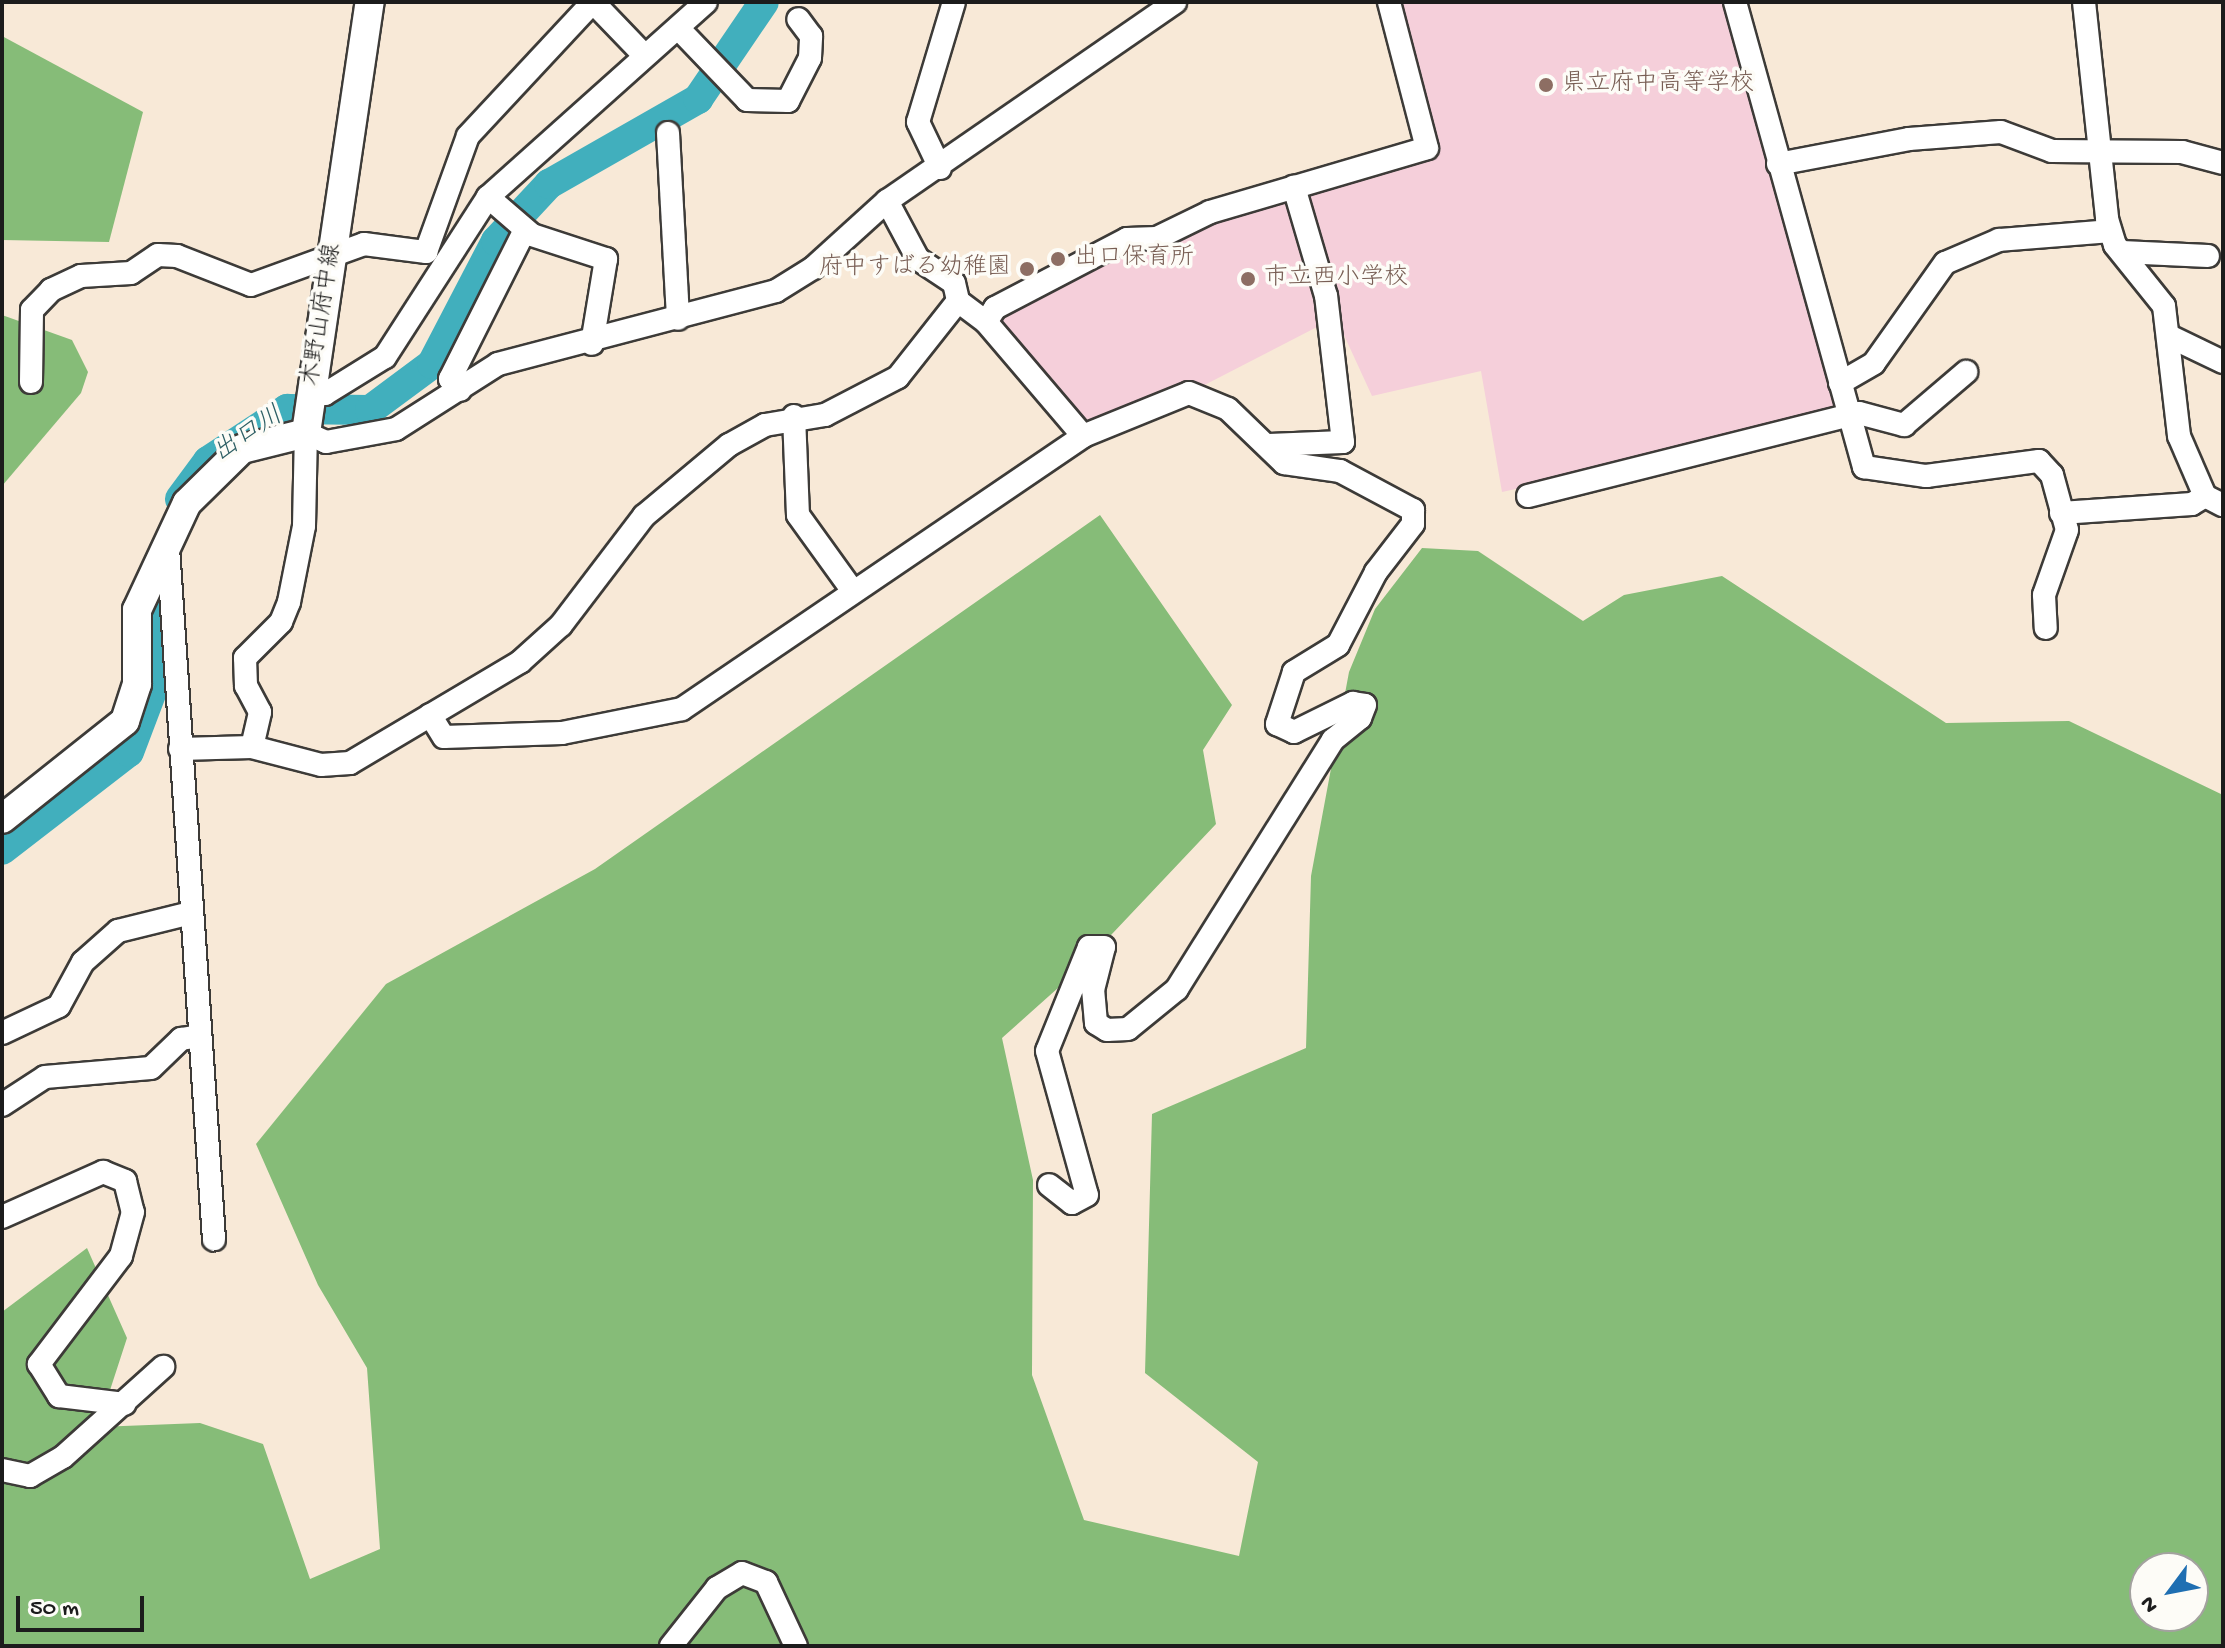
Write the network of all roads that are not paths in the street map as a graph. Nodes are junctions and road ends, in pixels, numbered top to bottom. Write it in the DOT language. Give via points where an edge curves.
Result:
graph roads {
  1 [pos="370,2"];
  2 [pos="593,2"];
  3 [pos="706,2"];
  4 [pos="954,2"];
  5 [pos="1175,2"];
  6 [pos="1389,2"];
  7 [pos="1735,2"];
  8 [pos="2084,2"];
  9 [pos="798,19"];
  10 [pos="679,29"];
  11 [pos="644,55"];
  12 [pos="668,133"];
  13 [pos="2101,154"];
  14 [pos="2223,163"];
  15 [pos="1778,164"];
  16 [pos="940,168"];
  17 [pos="1294,187"];
  18 [pos="887,201"];
  19 [pos="494,203"];
  20 [pos="525,230"];
  21 [pos="2110,231"];
  22 [pos="2122,252"];
  23 [pos="2208,256"];
  24 [pos="332,259"];
  25 [pos="958,301"];
  26 [pos="678,319"];
  27 [pos="986,322"];
  28 [pos="2171,337"];
  29 [pos="592,344"];
  30 [pos="2223,362"];
  31 [pos="1966,372"];
  32 [pos="31,382"];
  33 [pos="1840,383"];
  34 [pos="460,390"];
  35 [pos="310,394"];
  36 [pos="1848,415"];
  37 [pos="794,416"];
  38 [pos="307,429"];
  39 [pos="1083,436"];
  40 [pos="1343,442"];
  41 [pos="1269,445"];
  42 [pos="1340,471"];
  43 [pos="1528,496"];
  44 [pos="2218,507"];
  45 [pos="2061,513"];
  46 [pos="168,547"];
  47 [pos="852,590"];
  48 [pos="2046,628"];
  49 [pos="430,715"];
  50 [pos="252,747"];
  51 [pos="180,749"];
  52 [pos="2,819"];
  53 [pos="191,913"];
  54 [pos="2,1033"];
  55 [pos="200,1036"];
  56 [pos="2,1105"];
  57 [pos="1049,1185"];
  58 [pos="2,1217"];
  59 [pos="214,1239"];
  60 [pos="163,1367"];
  61 [pos="125,1404"];
  62 [pos="2,1470"];
  63 [pos="671,1646"];
  64 [pos="796,1646"];
  1 -- 24 [label="main road, 木野山府中線"];
  2 -- 11 [label="street"];
  2 -- 24 [label="street" via="468,136 426,252 364,244"];
  3 -- 10 [label="street"];
  4 -- 16 [label="street" via="918,122"];
  5 -- 16 [label="street"];
  6 -- 17 [label="street" via="1427,148"];
  7 -- 15 [label="street"];
  8 -- 13 [label="street"];
  9 -- 10 [label="street" via="811,36 810,58 788,101 747,100"];
  10 -- 11 [label="street"];
  11 -- 19 [label="street"];
  12 -- 26 [label="street"];
  13 -- 14 [label="street" via="2182,152"];
  13 -- 15 [label="street" via="2052,151 2001,132 1909,139"];
  13 -- 21 [label="street"];
  15 -- 33 [label="street"];
  16 -- 18 [label="street"];
  17 -- 27 [label="street" via="1210,212 1157,238 1127,239 995,308"];
  17 -- 40 [label="street" via="1326,296"];
  18 -- 25 [label="street" via="918,259 954,283"];
  18 -- 26 [label="street" via="813,268 776,291"];
  19 -- 20 [label="street"];
  19 -- 35 [label="street" via="399,343 325,394"];
  20 -- 29 [label="street" via="606,259"];
  20 -- 34 [label="street" via="450,379"];
  21 -- 22 [label="street"];
  21 -- 33 [label="street" via="1999,240 1945,263 1874,363"];
  22 -- 23 [label="street"];
  22 -- 28 [label="street" via="2164,306"];
  24 -- 32 [label="street" via="251,285 177,256 158,255 131,273 81,276 32,310"];
  24 -- 35 [label="main road, 木野山府中線"];
  25 -- 27 [label="street"];
  25 -- 37 [label="street" via="931,342 874,394 825,415"];
  26 -- 29 [label="street"];
  27 -- 39 [label="street"];
  28 -- 30 [label="street"];
  28 -- 44 [label="street" via="2179,436"];
  29 -- 34 [label="street" via="498,364"];
  31 -- 36 [label="street" via="1904,425"];
  33 -- 36 [label="street"];
  34 -- 38 [label="street" via="396,429 326,442"];
  35 -- 38 [label="main road, 木野山府中線"];
  36 -- 43 [label="street"];
  36 -- 45 [label="street" via="1864,467 1926,476 2039,461 2052,475"];
  37 -- 47 [label="street" via="798,515"];
  37 -- 49 [label="street" via="729,445 681,481 644,516 561,625 520,662"];
  38 -- 46 [label="main road" via="242,449 215,471 187,503"];
  38 -- 50 [label="street" via="304,526 289,602 281,622 245,658 246,686 260,712"];
  39 -- 41 [label="street" via="1189,393 1228,409"];
  39 -- 47 [label="street"];
  40 -- 41 [label="street"];
  40 -- 42 [label="street"];
  41 -- 42 [label="street" via="1284,463"];
  42 -- 57 [label="street" via="1413,510 1413,524 1376,572 1338,645 1294,672 1277,724 1294,732 1353,703 1365,705 1360,718 1333,740 1177,989 1128,1029 1096,1023 1093,990 1107,958 1104,947 1089,947 1047,1051 1087,1195 1072,1203"];
  44 -- 45 [label="street"];
  45 -- 48 [label="street" via="2067,530 2044,595"];
  46 -- 51 [label="street"];
  46 -- 52 [label="main road" via="137,610 137,684 125,721"];
  47 -- 49 [label="street" via="682,709 562,733 444,737"];
  49 -- 50 [label="street" via="350,763 321,765"];
  50 -- 51 [label="street"];
  51 -- 53 [label="street"];
  53 -- 54 [label="street" via="118,931 83,962 59,1006"];
  53 -- 55 [label="street"];
  55 -- 56 [label="street" via="181,1039 151,1068 45,1077"];
  55 -- 59 [label="street"];
  58 -- 61 [label="street" via="103,1172 125,1181 133,1212 121,1256 39,1364 59,1396"];
  60 -- 61 [label="street"];
  61 -- 62 [label="street" via="30,1476"];
  63 -- 64 [label="street" via="717,1588 742,1573 766,1582"];
}
